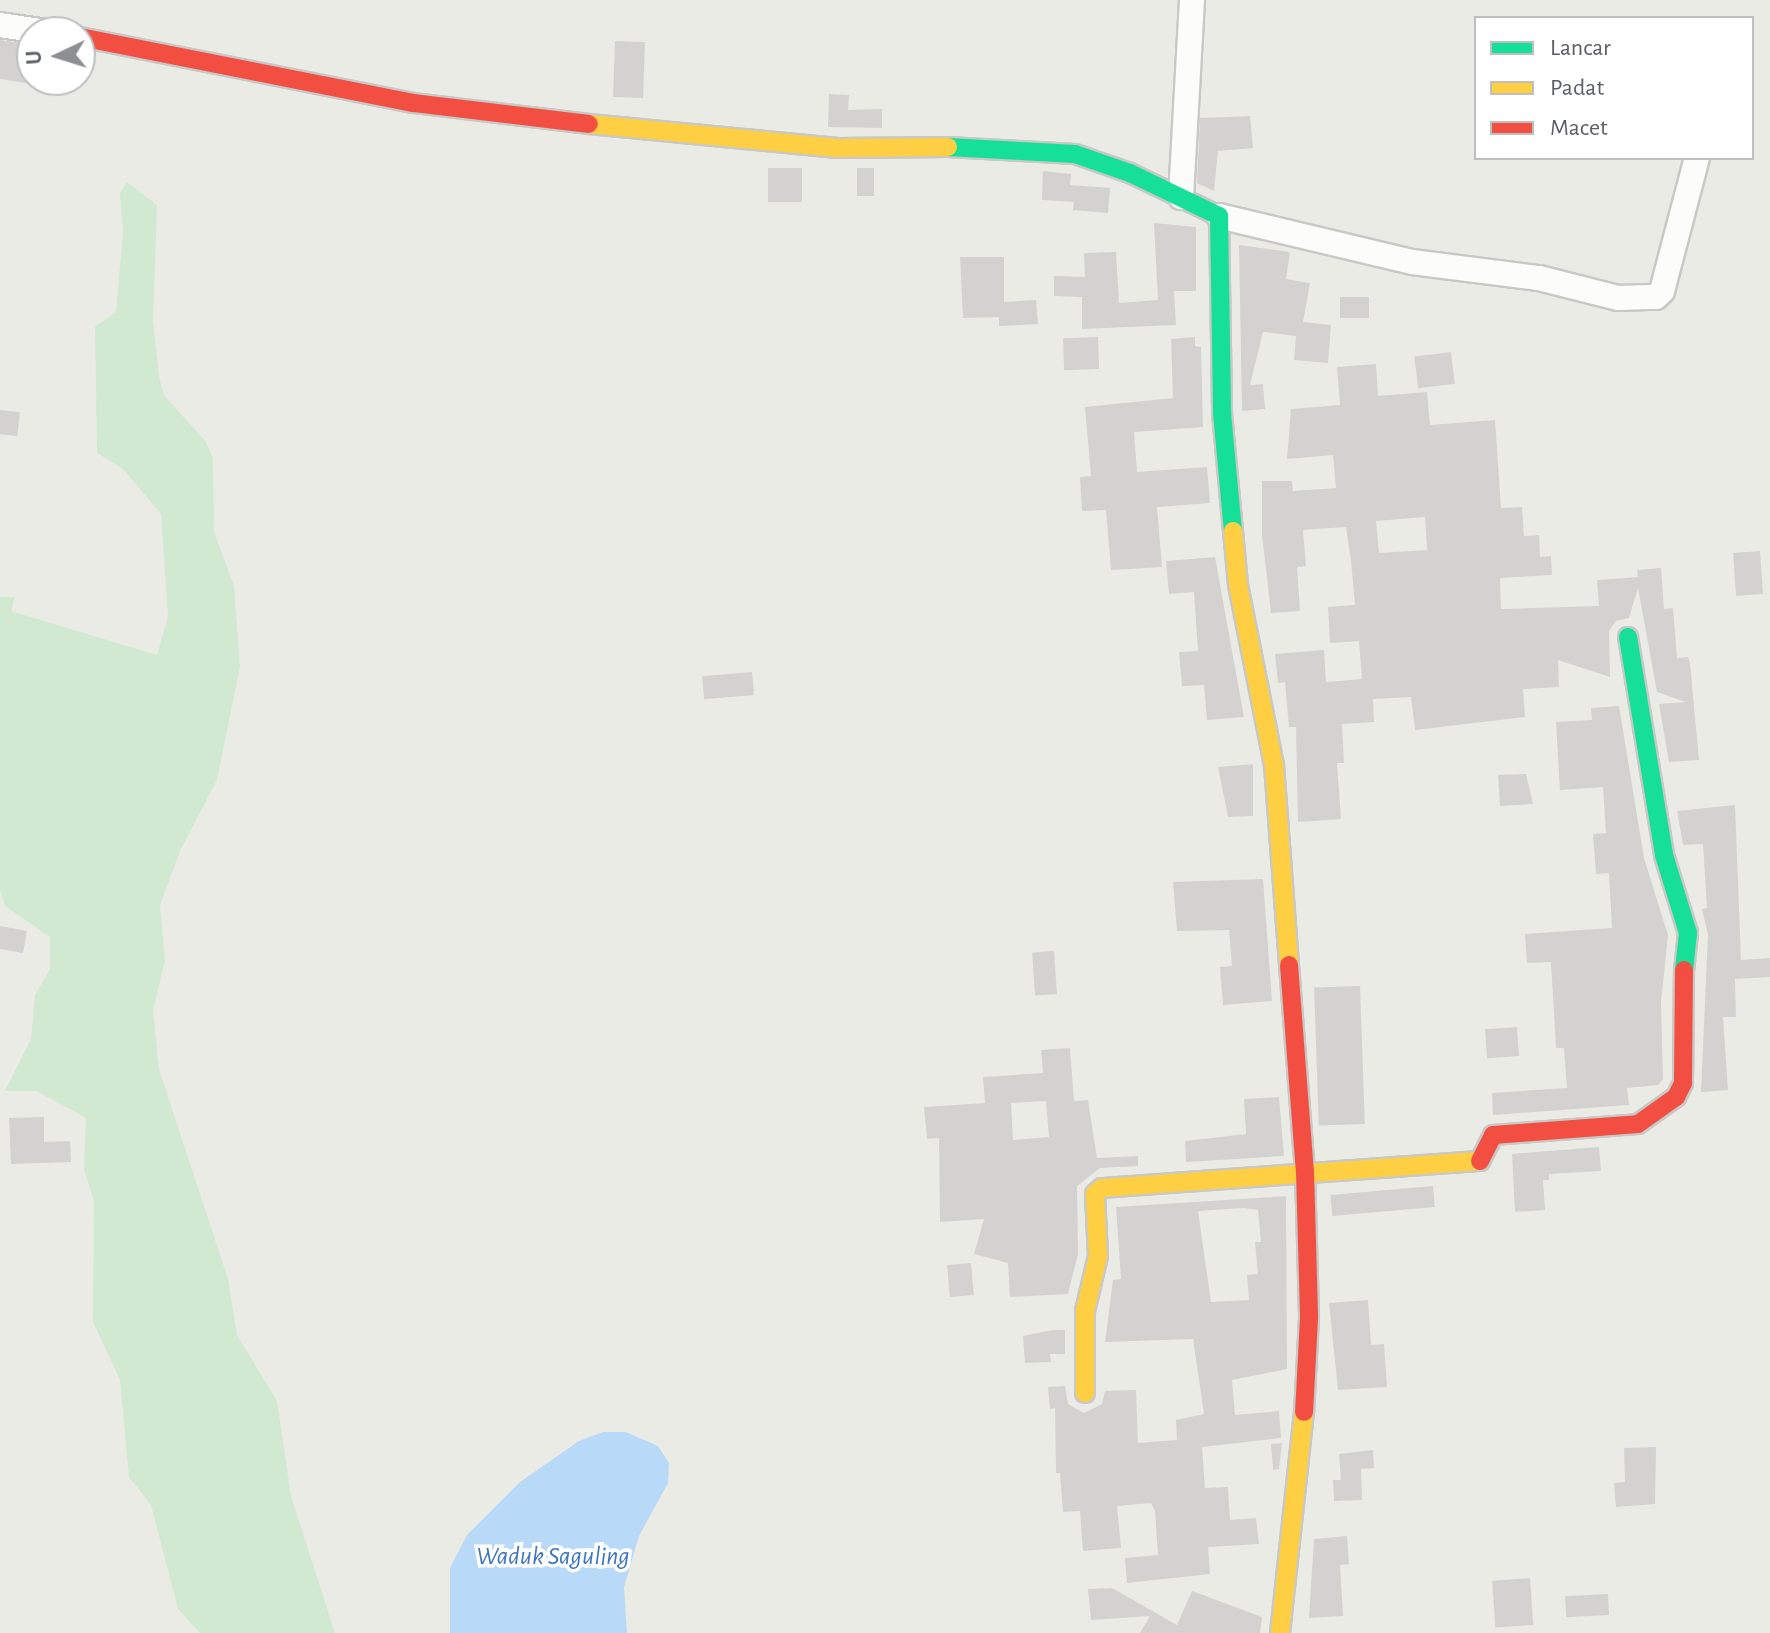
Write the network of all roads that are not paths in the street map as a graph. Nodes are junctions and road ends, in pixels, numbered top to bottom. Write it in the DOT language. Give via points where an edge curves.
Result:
graph roads {
  1 [pos="1192,0"];
  2 [pos="96,40"];
  3 [pos="1696,160"];
  4 [pos="1181,197"];
  5 [pos="1219,216"];
  6 [pos="1628,637"];
  7 [pos="1305,1171"];
  8 [pos="1085,1393"];
  9 [pos="1280,1633"];
  1 -- 4 [label="street"];
  2 -- 4 [label="street" via="413,103 501,115 823,147 1001,147 1075,154"];
  3 -- 5 [label="street" via="1662,291 1656,297 1618,298 1539,278 1412,262"];
  4 -- 5 [label="street"];
  5 -- 7 [label="street" via="1222,413 1238,585 1274,765"];
  6 -- 7 [label="street" via="1664,855 1688,933 1681,1003 1683,1083 1676,1097 1638,1124 1493,1135 1487,1156 1475,1163"];
  7 -- 8 [label="street" via="1099,1189 1098,1256 1085,1311"];
  7 -- 9 [label="street" via="1305,1401"];
}
